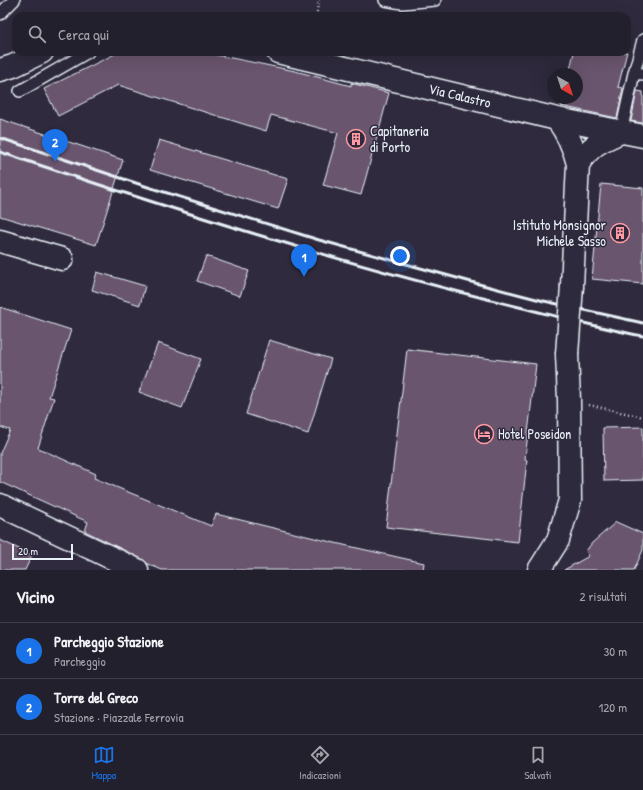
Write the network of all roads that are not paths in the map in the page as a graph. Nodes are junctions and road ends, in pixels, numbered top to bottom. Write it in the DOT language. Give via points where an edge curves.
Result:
graph roads {
  1 [pos="14,0"];
  2 [pos="385,0"];
  3 [pos="435,0"];
  4 [pos="0,14"];
  5 [pos="643,40"];
  6 [pos="34,56"];
  7 [pos="81,56"];
  8 [pos="295,56"];
  9 [pos="0,70"];
  10 [pos="639,73"];
  11 [pos="20,91"];
  12 [pos="556,119"];
  13 [pos="621,132"];
  14 [pos="643,136"];
  15 [pos="578,164"];
  16 [pos="0,241"];
  17 [pos="62,259"];
  18 [pos="0,505"];
  19 [pos="137,570"];
  20 [pos="539,570"];
  1 -- 4 [label="lane"];
  2 -- 3 [label="lane" via="402,3"];
  5 -- 10 [label="lane"];
  6 -- 9 [label="street"];
  7 -- 11 [label="lane"];
  8 -- 12 [label="street, Via Calastro"];
  10 -- 13 [label="lane"];
  12 -- 13 [label="street, Via Calastro"];
  12 -- 15 [label="street" via="567,134"];
  13 -- 14 [label="street, Via Calastro"];
  13 -- 15 [label="street" via="597,143"];
  15 -- 20 [label="street, bridge" via="567,354 570,500 558,540"];
  16 -- 17 [label="street"];
  18 -- 19 [label="street"];
}
